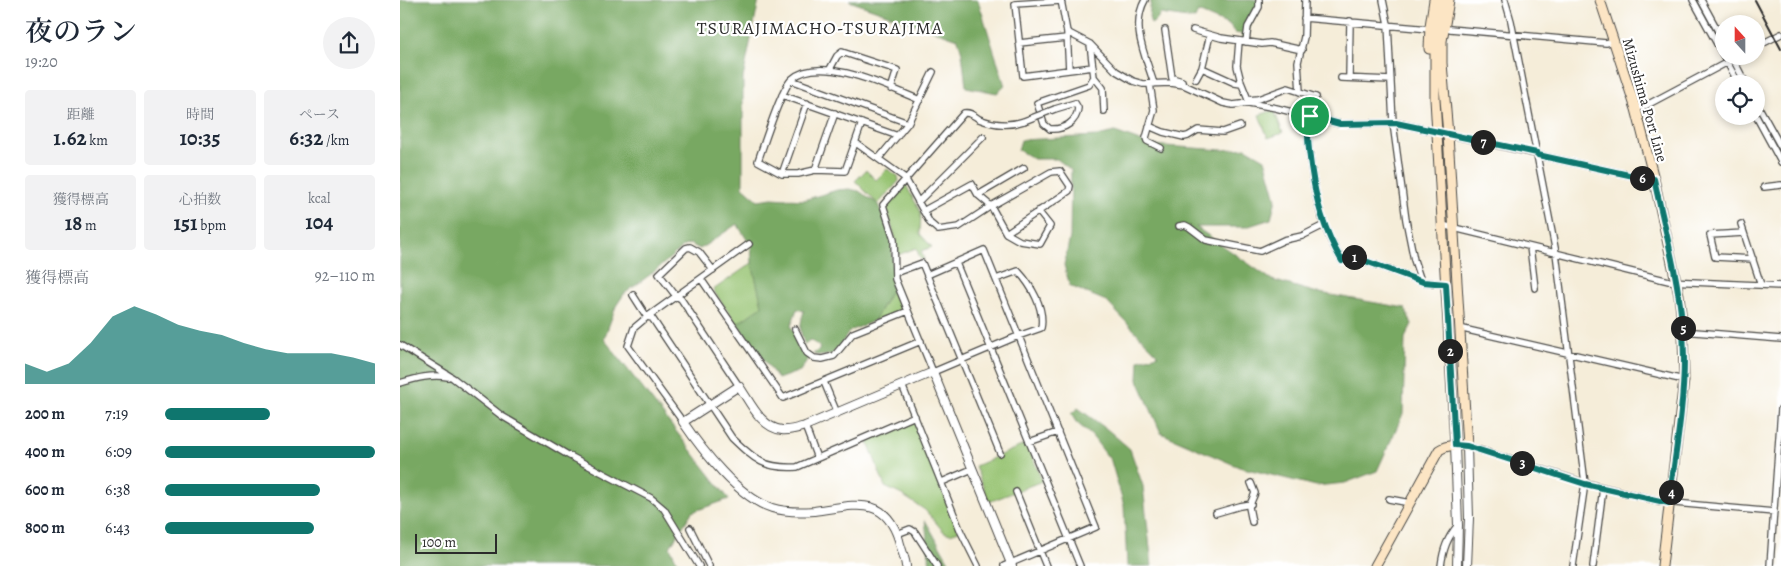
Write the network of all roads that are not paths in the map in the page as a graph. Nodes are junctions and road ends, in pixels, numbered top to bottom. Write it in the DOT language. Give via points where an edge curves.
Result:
graph roads {
  1 [pos="1061,0"];
  2 [pos="1146,0"];
  3 [pos="1259,0"];
  4 [pos="1304,0"];
  5 [pos="1383,0"];
  6 [pos="1434,0"];
  7 [pos="1441,0"];
  8 [pos="1449,0"];
  9 [pos="1455,0"];
  10 [pos="1505,0"];
  11 [pos="1600,0"];
  12 [pos="1693,0"];
  13 [pos="1701,0"];
  14 [pos="1015,2"];
  15 [pos="1304,18"];
  16 [pos="1350,21"];
  17 [pos="1388,24"];
  18 [pos="1715,26"];
  19 [pos="1430,28"];
  20 [pos="1450,29"];
  21 [pos="1165,30"];
  22 [pos="1194,30"];
  23 [pos="1210,34"];
  24 [pos="1511,34"];
  25 [pos="1781,34"];
  26 [pos="1067,35"];
  27 [pos="1715,36"];
  28 [pos="1614,40"];
  29 [pos="1243,42"];
  30 [pos="1765,42"];
  31 [pos="1019,43"];
  32 [pos="1090,44"];
  33 [pos="1302,50"];
  34 [pos="1721,65"];
  35 [pos="1093,67"];
  36 [pos="1202,68"];
  37 [pos="830,69"];
  38 [pos="1069,70"];
  39 [pos="933,72"];
  40 [pos="1443,77"];
  41 [pos="1094,78"];
  42 [pos="1341,78"];
  43 [pos="1349,78"];
  44 [pos="1196,79"];
  45 [pos="791,80"];
  46 [pos="1391,80"];
  47 [pos="1152,84"];
  48 [pos="1242,84"];
  49 [pos="1191,88"];
  50 [pos="891,89"];
  51 [pos="1300,92"];
  52 [pos="782,95"];
  53 [pos="1316,97"];
  54 [pos="1435,99"];
  55 [pos="920,100"];
  56 [pos="1249,102"];
  57 [pos="807,103"];
  58 [pos="1636,109"];
  59 [pos="1104,111"];
  60 [pos="835,113"];
  61 [pos="1310,116"];
  62 [pos="1765,118"];
  63 [pos="862,123"];
  64 [pos="908,123"];
  65 [pos="1394,123"];
  66 [pos="1761,125"];
  67 [pos="1150,126"];
  68 [pos="1240,126"];
  69 [pos="1436,132"];
  70 [pos="1448,135"];
  71 [pos="898,136"];
  72 [pos="983,137"];
  73 [pos="856,143"];
  74 [pos="1781,147"];
  75 [pos="1161,148"];
  76 [pos="1536,154"];
  77 [pos="879,158"];
  78 [pos="1781,162"];
  79 [pos="1024,168"];
  80 [pos="815,170"];
  81 [pos="782,174"];
  82 [pos="905,178"];
  83 [pos="1654,179"];
  84 [pos="1781,185"];
  85 [pos="1764,187"];
  86 [pos="978,195"];
  87 [pos="918,202"];
  88 [pos="990,206"];
  89 [pos="1038,210"];
  90 [pos="923,211"];
  91 [pos="1741,224"];
  92 [pos="1324,225"];
  93 [pos="1442,225"];
  94 [pos="1179,226"];
  95 [pos="1453,227"];
  96 [pos="1744,232"];
  97 [pos="1006,233"];
  98 [pos="749,244"];
  99 [pos="1530,247"];
  100 [pos="1555,252"];
  101 [pos="1752,259"];
  102 [pos="956,263"];
  103 [pos="713,270"];
  104 [pos="895,273"];
  105 [pos="928,275"];
  106 [pos="701,278"];
  107 [pos="996,279"];
  108 [pos="1676,281"];
  109 [pos="1424,282"];
  110 [pos="1446,284"];
  111 [pos="1761,285"];
  112 [pos="1781,286"];
  113 [pos="1535,288"];
  114 [pos="632,295"];
  115 [pos="676,296"];
  116 [pos="908,311"];
  117 [pos="647,317"];
  118 [pos="1459,328"];
  119 [pos="795,329"];
  120 [pos="1683,331"];
  121 [pos="1018,336"];
  122 [pos="1781,339"];
  123 [pos="921,341"];
  124 [pos="400,345"];
  125 [pos="991,348"];
  126 [pos="1568,354"];
  127 [pos="962,360"];
  128 [pos="933,372"];
  129 [pos="453,378"];
  130 [pos="1684,380"];
  131 [pos="824,382"];
  132 [pos="400,383"];
  133 [pos="902,385"];
  134 [pos="739,386"];
  135 [pos="710,405"];
  136 [pos="1781,409"];
  137 [pos="837,413"];
  138 [pos="915,416"];
  139 [pos="684,422"];
  140 [pos="806,426"];
  141 [pos="1058,432"];
  142 [pos="1029,442"];
  143 [pos="1455,445"];
  144 [pos="1467,446"];
  145 [pos="1000,453"];
  146 [pos="817,458"];
  147 [pos="972,469"];
  148 [pos="942,482"];
  149 [pos="1251,483"];
  150 [pos="1583,483"];
  151 [pos="1603,488"];
  152 [pos="1016,492"];
  153 [pos="1389,499"];
  154 [pos="1410,503"];
  155 [pos="1669,503"];
  156 [pos="1251,504"];
  157 [pos="1774,512"];
  158 [pos="1216,513"];
  159 [pos="1252,522"];
  160 [pos="1458,525"];
  161 [pos="690,528"];
  162 [pos="897,534"];
  163 [pos="1069,539"];
  164 [pos="1040,551"];
  165 [pos="1009,565"];
  166 [pos="699,566"];
  167 [pos="708,566"];
  168 [pos="906,566"];
  169 [pos="937,566"];
  170 [pos="978,566"];
  171 [pos="1046,566"];
  172 [pos="1080,566"];
  173 [pos="1375,566"];
  174 [pos="1441,566"];
  175 [pos="1457,566"];
  176 [pos="1467,566"];
  177 [pos="1573,566"];
  178 [pos="1593,566"];
  179 [pos="1662,566"];
  180 [pos="1770,566"];
  1 -- 14 [label="street"];
  1 -- 26 [label="street"];
  2 -- 47 [label="street" via="1140,12 1138,30"];
  3 -- 29 [label="street"];
  4 -- 15 [label="street"];
  5 -- 17 [label="street"];
  6 -- 19 [label="main road"];
  7 -- 54 [label="main road" via="1435,41"];
  8 -- 40 [label="main road" via="1442,41"];
  9 -- 20 [label="main road"];
  10 -- 24 [label="street"];
  11 -- 28 [label="main road, Mizushima Port Line"];
  12 -- 27 [label="street"];
  13 -- 18 [label="street"];
  14 -- 31 [label="street"];
  15 -- 16 [label="street"];
  15 -- 33 [label="street"];
  16 -- 17 [label="street"];
  16 -- 43 [label="street"];
  17 -- 19 [label="street"];
  17 -- 46 [label="street"];
  19 -- 54 [label="main road" via="1429,72"];
  20 -- 24 [label="street"];
  20 -- 40 [label="main road"];
  21 -- 49 [label="street" via="1172,78 1188,83"];
  22 -- 23 [label="street"];
  23 -- 29 [label="street"];
  23 -- 36 [label="street"];
  24 -- 28 [label="street" via="1606,43"];
  24 -- 76 [label="street"];
  25 -- 30 [label="street"];
  26 -- 31 [label="street"];
  26 -- 32 [label="street"];
  26 -- 38 [label="street"];
  28 -- 58 [label="main road, Mizushima Port Line"];
  29 -- 33 [label="street" via="1270,43"];
  29 -- 48 [label="street" via="1237,66"];
  31 -- 38 [label="street" via="1023,76"];
  32 -- 35 [label="street"];
  32 -- 47 [label="street" via="1116,71 1133,81"];
  33 -- 51 [label="street" via="1298,62"];
  34 -- 58 [label="street"];
  35 -- 38 [label="street"];
  35 -- 41 [label="street"];
  36 -- 44 [label="street"];
  36 -- 48 [label="street"];
  37 -- 45 [label="street" via="800,74"];
  37 -- 50 [label="street"];
  37 -- 50 [label="street" via="842,52 897,70"];
  39 -- 55 [label="street"];
  40 -- 70 [label="main road"];
  41 -- 59 [label="street" via="1104,88"];
  41 -- 82 [label="street, bridge" via="1089,85 1037,103 1044,124 1055,130 1077,117 1077,104 1072,103 1055,109 1024,121 1012,124 993,123 969,112 964,113"];
  42 -- 43 [label="street"];
  43 -- 46 [label="street"];
  45 -- 52 [label="street"];
  45 -- 64 [label="street"];
  46 -- 65 [label="street"];
  47 -- 49 [label="street" via="1172,83"];
  47 -- 67 [label="street" via="1154,110"];
  48 -- 56 [label="street"];
  49 -- 56 [label="street" via="1223,103"];
  50 -- 55 [label="street"];
  51 -- 53 [label="street"];
  51 -- 56 [label="street" via="1283,88"];
  52 -- 57 [label="street"];
  52 -- 81 [label="street" via="758,161"];
  54 -- 69 [label="main road"];
  55 -- 64 [label="street"];
  56 -- 61 [label="street"];
  57 -- 60 [label="street"];
  57 -- 81 [label="street"];
  58 -- 83 [label="main road, Mizushima Port Line"];
  60 -- 63 [label="street"];
  60 -- 80 [label="street"];
  61 -- 65 [label="street" via="1340,124"];
  61 -- 92 [label="street" via="1309,151"];
  62 -- 74 [label="street"];
  63 -- 71 [label="street"];
  63 -- 73 [label="street"];
  64 -- 71 [label="street"];
  65 -- 69 [label="street"];
  65 -- 109 [label="street" via="1407,227"];
  66 -- 78 [label="street"];
  67 -- 68 [label="street" via="1184,137 1198,130 1223,132"];
  67 -- 75 [label="street" via="1147,141"];
  69 -- 70 [label="street"];
  69 -- 93 [label="main road"];
  70 -- 76 [label="street"];
  70 -- 95 [label="main road"];
  71 -- 77 [label="street"];
  72 -- 87 [label="street"];
  73 -- 77 [label="street"];
  73 -- 80 [label="street" via="845,171"];
  76 -- 83 [label="street"];
  76 -- 100 [label="street"];
  77 -- 82 [label="street"];
  79 -- 86 [label="street"];
  80 -- 81 [label="street"];
  82 -- 87 [label="street"];
  82 -- 104 [label="street" via="883,206 894,239"];
  83 -- 108 [label="main road, Mizushima Port Line"];
  84 -- 85 [label="street"];
  86 -- 88 [label="street"];
  86 -- 90 [label="street" via="972,184"];
  87 -- 90 [label="street"];
  88 -- 89 [label="street" via="1051,172 1060,172 1070,186 1069,191"];
  88 -- 90 [label="street" via="959,227 944,230 934,228"];
  88 -- 97 [label="street"];
  89 -- 97 [label="street"];
  89 -- 97 [label="street" via="1050,226 1040,244 1020,241"];
  91 -- 96 [label="street"];
  92 -- 94 [label="street" via="1260,251 1206,240 1189,227"];
  92 -- 109 [label="street" via="1342,261 1349,255"];
  93 -- 95 [label="street"];
  93 -- 110 [label="main road"];
  95 -- 99 [label="street"];
  95 -- 118 [label="main road"];
  96 -- 101 [label="street"];
  96 -- 101 [label="street" via="1710,234 1715,257"];
  98 -- 103 [label="street"];
  99 -- 100 [label="street"];
  99 -- 113 [label="street"];
  100 -- 108 [label="street"];
  100 -- 126 [label="street"];
  101 -- 111 [label="street"];
  102 -- 105 [label="street"];
  102 -- 107 [label="street" via="984,250"];
  102 -- 125 [label="street"];
  103 -- 106 [label="street"];
  103 -- 115 [label="street" via="699,252 686,248 659,274"];
  104 -- 105 [label="street" via="922,263"];
  104 -- 116 [label="street"];
  105 -- 127 [label="street"];
  106 -- 115 [label="street"];
  106 -- 131 [label="street" via="783,398"];
  107 -- 121 [label="street"];
  107 -- 121 [label="street" via="1018,271 1033,292 1043,318 1041,328"];
  108 -- 111 [label="street"];
  108 -- 120 [label="main road, Mizushima Port Line"];
  109 -- 110 [label="street"];
  110 -- 143 [label="main road"];
  111 -- 112 [label="street"];
  114 -- 117 [label="street"];
  115 -- 117 [label="street"];
  115 -- 134 [label="street"];
  116 -- 119 [label="street" via="853,333 834,356 822,359 807,353"];
  116 -- 123 [label="street"];
  117 -- 135 [label="street" via="652,318"];
  117 -- 139 [label="street" via="634,328 628,346"];
  118 -- 126 [label="street"];
  118 -- 144 [label="main road"];
  120 -- 122 [label="street"];
  120 -- 130 [label="main road, Mizushima Port Line"];
  121 -- 125 [label="street"];
  121 -- 141 [label="street"];
  123 -- 128 [label="street"];
  123 -- 131 [label="street"];
  124 -- 129 [label="street"];
  125 -- 127 [label="street"];
  125 -- 142 [label="street"];
  126 -- 130 [label="street"];
  126 -- 150 [label="street"];
  127 -- 128 [label="street"];
  127 -- 145 [label="street"];
  128 -- 133 [label="street"];
  128 -- 147 [label="street"];
  129 -- 132 [label="street" via="436,375"];
  129 -- 166 [label="street" via="502,416 651,498 664,510"];
  130 -- 155 [label="main road, Mizushima Port Line"];
  131 -- 137 [label="street"];
  133 -- 137 [label="street"];
  133 -- 138 [label="street"];
  134 -- 135 [label="street"];
  134 -- 140 [label="street" via="764,422 784,431"];
  135 -- 139 [label="street"];
  135 -- 146 [label="street" via="732,438 763,464 797,467"];
  136 -- 157 [label="street"];
  137 -- 140 [label="street"];
  138 -- 146 [label="street"];
  138 -- 148 [label="street"];
  139 -- 162 [label="street" via="720,470 754,500 771,508 798,512 861,505 880,512"];
  140 -- 146 [label="street"];
  141 -- 142 [label="street"];
  141 -- 163 [label="street" via="1096,527"];
  142 -- 163 [label="street"];
  143 -- 144 [label="main road"];
  143 -- 154 [label="main road" via="1439,450"];
  143 -- 160 [label="street"];
  144 -- 150 [label="street"];
  144 -- 176 [label="street"];
  147 -- 148 [label="street"];
  147 -- 165 [label="street"];
  148 -- 170 [label="street"];
  149 -- 156 [label="street" via="1255,493"];
  150 -- 151 [label="street"];
  150 -- 177 [label="street"];
  151 -- 155 [label="street"];
  151 -- 178 [label="street"];
  152 -- 164 [label="street"];
  153 -- 154 [label="street"];
  154 -- 173 [label="main road"];
  155 -- 157 [label="street"];
  155 -- 179 [label="main road, Mizushima Port Line"];
  156 -- 158 [label="street"];
  156 -- 159 [label="street"];
  157 -- 180 [label="street"];
  160 -- 174 [label="street" via="1449,536"];
  160 -- 175 [label="street"];
  161 -- 167 [label="street"];
  162 -- 168 [label="street"];
  162 -- 169 [label="street" via="910,529 915,532"];
  163 -- 164 [label="street"];
  163 -- 172 [label="street"];
  164 -- 165 [label="street"];
  164 -- 171 [label="street"];
}
